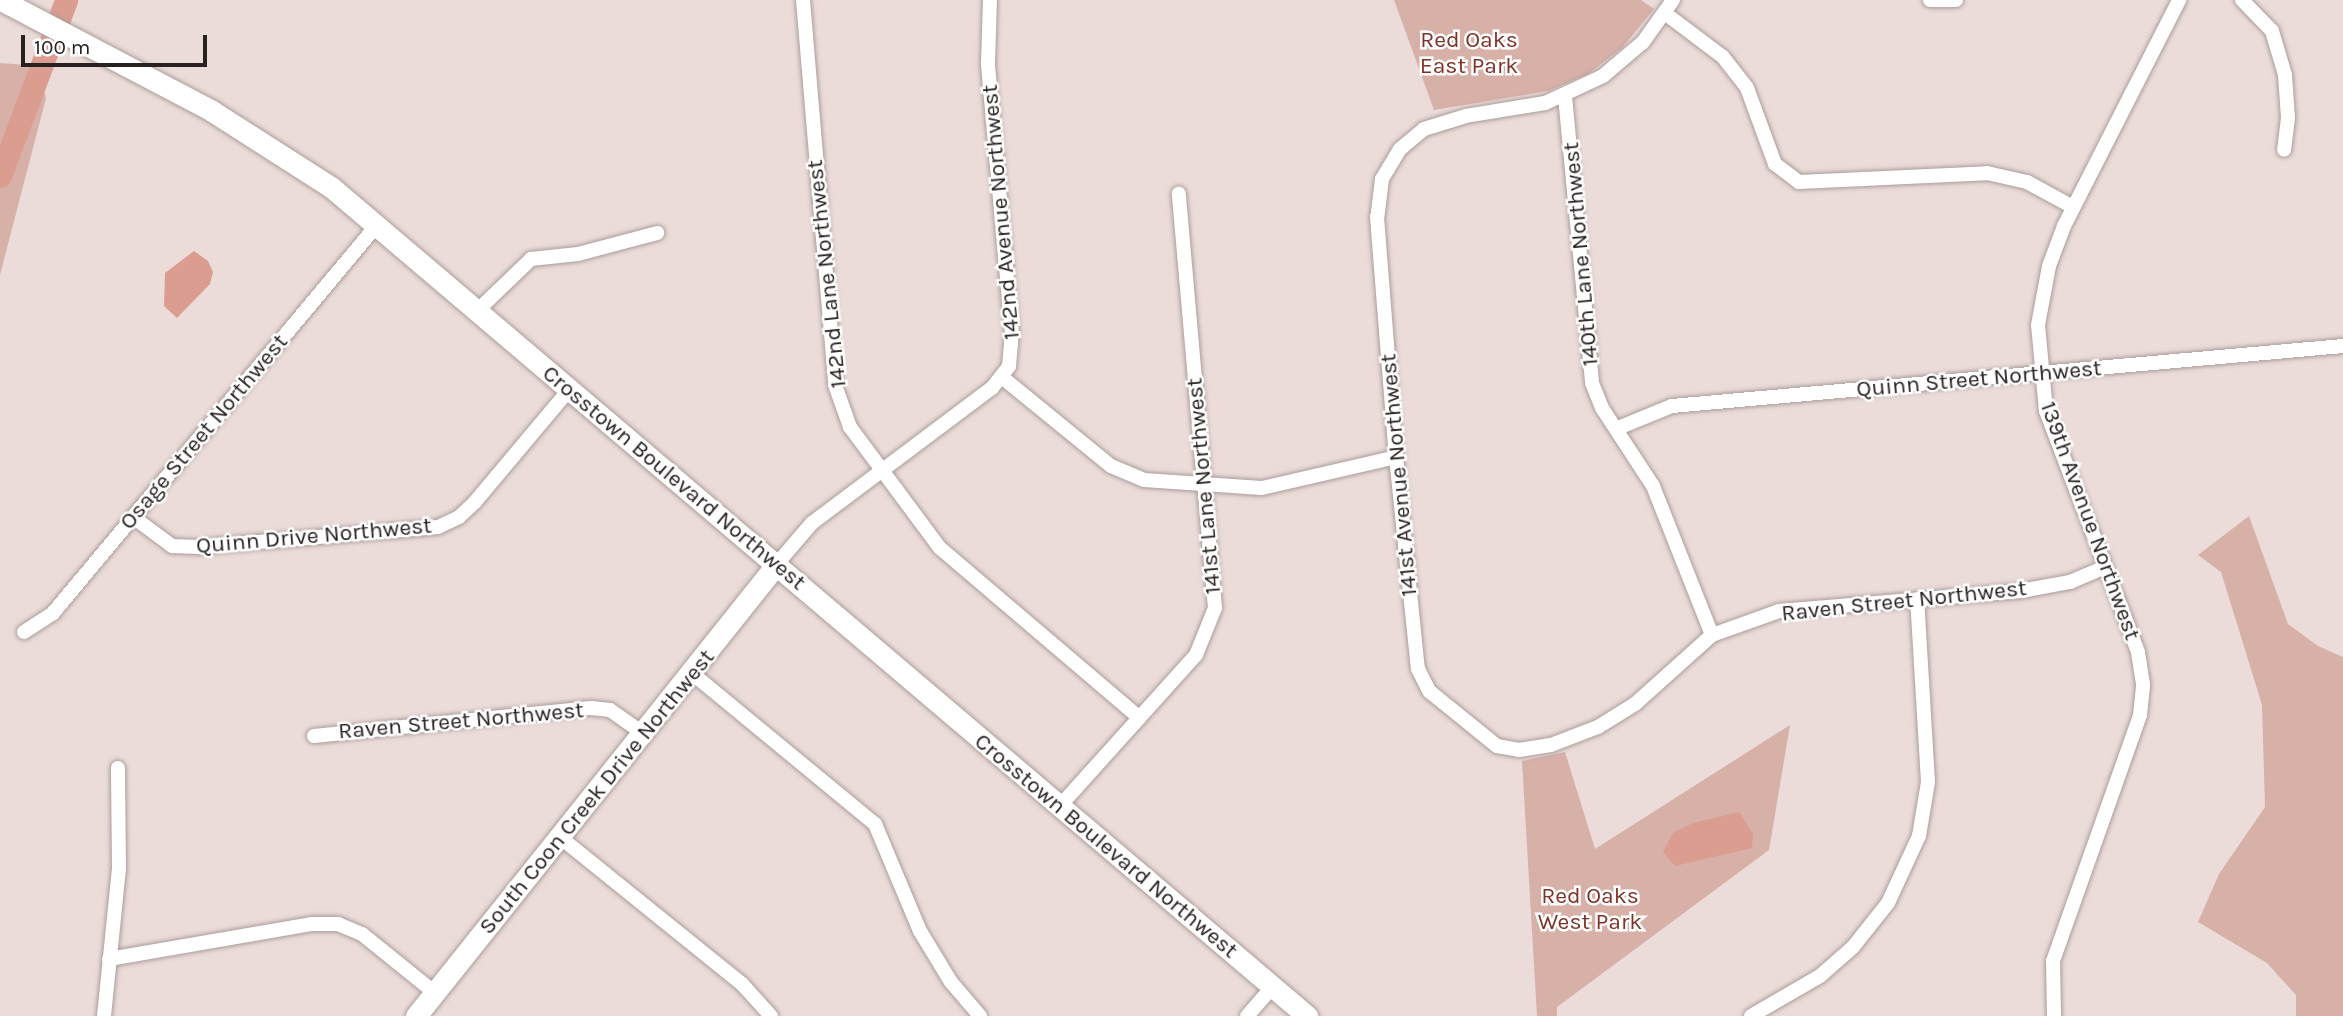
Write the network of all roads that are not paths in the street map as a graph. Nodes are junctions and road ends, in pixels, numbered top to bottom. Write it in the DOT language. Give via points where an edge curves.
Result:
graph roads {
  1 [pos="1,0"];
  2 [pos="803,0"];
  3 [pos="990,0"];
  4 [pos="1673,0"];
  5 [pos="1930,0"];
  6 [pos="1956,0"];
  7 [pos="2179,0"];
  8 [pos="2242,0"];
  9 [pos="1665,14"];
  10 [pos="1566,96"];
  11 [pos="2284,150"];
  12 [pos="1179,194"];
  13 [pos="2073,207"];
  14 [pos="377,225"];
  15 [pos="657,233"];
  16 [pos="478,310"];
  17 [pos="2343,345"];
  18 [pos="2040,374"];
  19 [pos="1003,378"];
  20 [pos="569,390"];
  21 [pos="1619,428"];
  22 [pos="1396,457"];
  23 [pos="880,471"];
  24 [pos="1205,487"];
  25 [pos="133,517"];
  26 [pos="776,565"];
  27 [pos="2105,567"];
  28 [pos="1917,599"];
  29 [pos="24,632"];
  30 [pos="1712,635"];
  31 [pos="692,674"];
  32 [pos="1140,718"];
  33 [pos="643,733"];
  34 [pos="314,736"];
  35 [pos="1489,742"];
  36 [pos="118,768"];
  37 [pos="1059,807"];
  38 [pos="561,838"];
  39 [pos="109,959"];
  40 [pos="1272,987"];
  41 [pos="435,993"];
  42 [pos="104,1016"];
  43 [pos="416,1016"];
  44 [pos="771,1016"];
  45 [pos="981,1016"];
  46 [pos="1247,1016"];
  47 [pos="1307,1016"];
  48 [pos="1751,1016"];
  49 [pos="2054,1016"];
  1 -- 14 [label="street, Crosstown Boulevard Northwest" via="253,135 321,180"];
  2 -- 23 [label="street, 142nd Lane Northwest" via="835,385 850,427"];
  3 -- 19 [label="street, 142nd Avenue Northwest" via="988,63 1012,334"];
  4 -- 9 [label="street"];
  5 -- 6 [label="street"];
  7 -- 13 [label="street, 139th Avenue Northwest"];
  8 -- 11 [label="street" via="2272,31 2285,75 2288,118"];
  9 -- 10 [label="street" via="1625,60"];
  9 -- 13 [label="street" via="1731,67 1761,117 1776,164 1799,183 1987,173 2027,182"];
  10 -- 21 [label="street, 140th Lane Northwest" via="1592,383 1602,408"];
  10 -- 22 [label="street, 141st Avenue Northwest" via="1433,125 1400,149 1382,179 1377,217"];
  12 -- 24 [label="street, 141st Lane Northwest"];
  13 -- 18 [label="street, 139th Avenue Northwest" via="2049,266 2039,325"];
  14 -- 16 [label="street, Crosstown Boulevard Northwest"];
  14 -- 25 [label="street, Osage Street Northwest"];
  15 -- 16 [label="street" via="578,254 531,260"];
  16 -- 20 [label="street, Crosstown Boulevard Northwest"];
  17 -- 18 [label="street, Quinn Street Northwest"];
  18 -- 21 [label="street, Quinn Street Northwest" via="1672,406"];
  18 -- 27 [label="street, 139th Avenue Northwest" via="2046,411"];
  19 -- 23 [label="street"];
  19 -- 24 [label="street" via="1111,466 1144,480"];
  20 -- 25 [label="street, Quinn Drive Northwest" via="475,502 438,527 199,547 172,546"];
  20 -- 26 [label="street, Crosstown Boulevard Northwest"];
  21 -- 30 [label="street, 140th Lane Northwest" via="1653,486"];
  22 -- 24 [label="street" via="1262,488"];
  22 -- 35 [label="street, 141st Avenue Northwest" via="1418,669 1429,691"];
  23 -- 26 [label="street" via="812,523"];
  23 -- 32 [label="street, 142nd Lane Northwest" via="940,548"];
  24 -- 32 [label="street, 141st Lane Northwest" via="1215,608 1209,630 1196,654"];
  25 -- 29 [label="street, Osage Street Northwest" via="53,612"];
  26 -- 31 [label="street, South Coon Creek Drive Northwest"];
  26 -- 37 [label="street, Crosstown Boulevard Northwest"];
  27 -- 28 [label="street, Raven Street Northwest" via="2070,582 2021,591"];
  27 -- 49 [label="street, 139th Avenue Northwest" via="2138,652 2143,684 2140,715 2053,961"];
  28 -- 30 [label="street, Raven Street Northwest" via="1779,611"];
  28 -- 48 [label="street" via="1928,782 1919,836 1888,902 1853,947 1820,976"];
  30 -- 35 [label="street, Raven Street Northwest" via="1635,704 1590,731 1564,742 1519,750"];
  31 -- 33 [label="street, South Coon Creek Drive Northwest"];
  31 -- 45 [label="street" via="875,824 920,931 951,982"];
  32 -- 37 [label="street, 141st Lane Northwest"];
  33 -- 34 [label="street, Raven Street Northwest" via="610,710 591,708"];
  33 -- 38 [label="street, South Coon Creek Drive Northwest"];
  36 -- 39 [label="street" via="119,867"];
  37 -- 40 [label="street, Crosstown Boulevard Northwest"];
  38 -- 41 [label="street, South Coon Creek Drive Northwest"];
  38 -- 44 [label="street" via="742,984"];
  39 -- 41 [label="street" via="311,924 338,924 362,934"];
  39 -- 42 [label="street"];
  40 -- 46 [label="street"];
  40 -- 47 [label="street, Crosstown Boulevard Northwest"];
  41 -- 43 [label="street, South Coon Creek Drive Northwest"];
}
